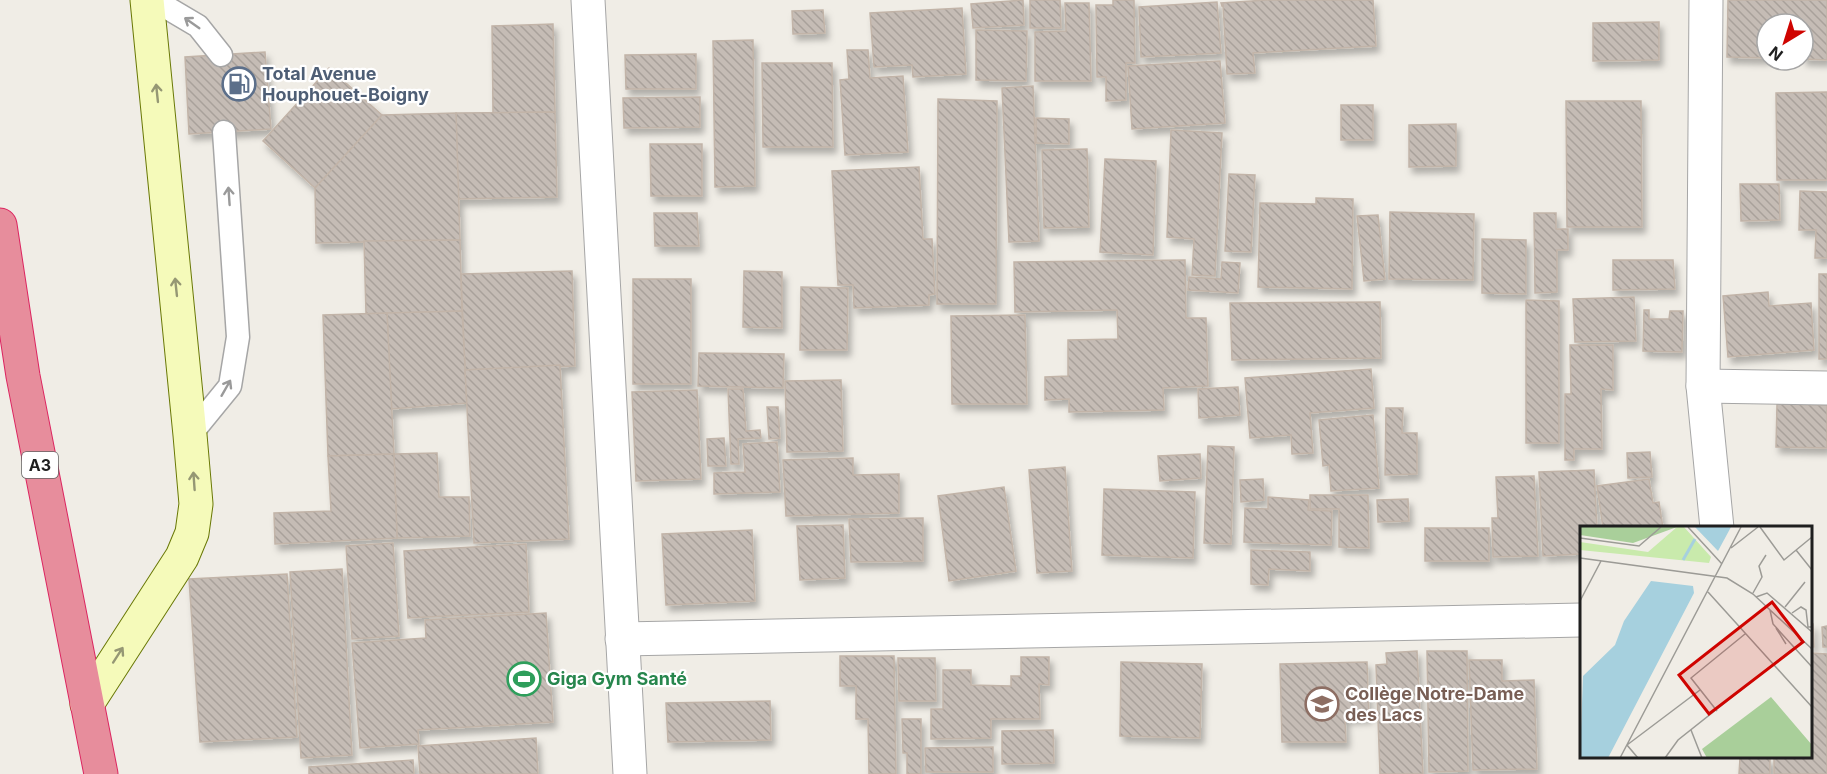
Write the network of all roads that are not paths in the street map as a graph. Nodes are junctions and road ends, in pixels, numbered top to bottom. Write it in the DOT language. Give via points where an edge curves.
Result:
graph roads {
  1 [pos="147,0"];
  2 [pos="154,0"];
  3 [pos="588,0"];
  4 [pos="1706,0"];
  5 [pos="221,55"];
  6 [pos="224,132"];
  7 [pos="0,225"];
  8 [pos="1703,386"];
  9 [pos="1827,388"];
  10 [pos="190,435"];
  11 [pos="1717,526"];
  12 [pos="1580,620"];
  13 [pos="622,639"];
  14 [pos="87,704"];
  15 [pos="101,774"];
  16 [pos="630,774"];
  10 -- 1 [label="street, one-way"];
  5 -- 2 [label="lane, one-way" via="198,26"];
  3 -- 13 [label="street"];
  4 -- 8 [label="street"];
  10 -- 6 [label="lane, one-way" via="230,386 238,337"];
  7 -- 14 [label="highway, A3" via="22,376"];
  8 -- 9 [label="street"];
  8 -- 11 [label="street"];
  14 -- 10 [label="street, one-way" via="182,557 192,533 196,504"];
  12 -- 13 [label="street"];
  13 -- 16 [label="street"];
  14 -- 15 [label="highway, A3"];
}
